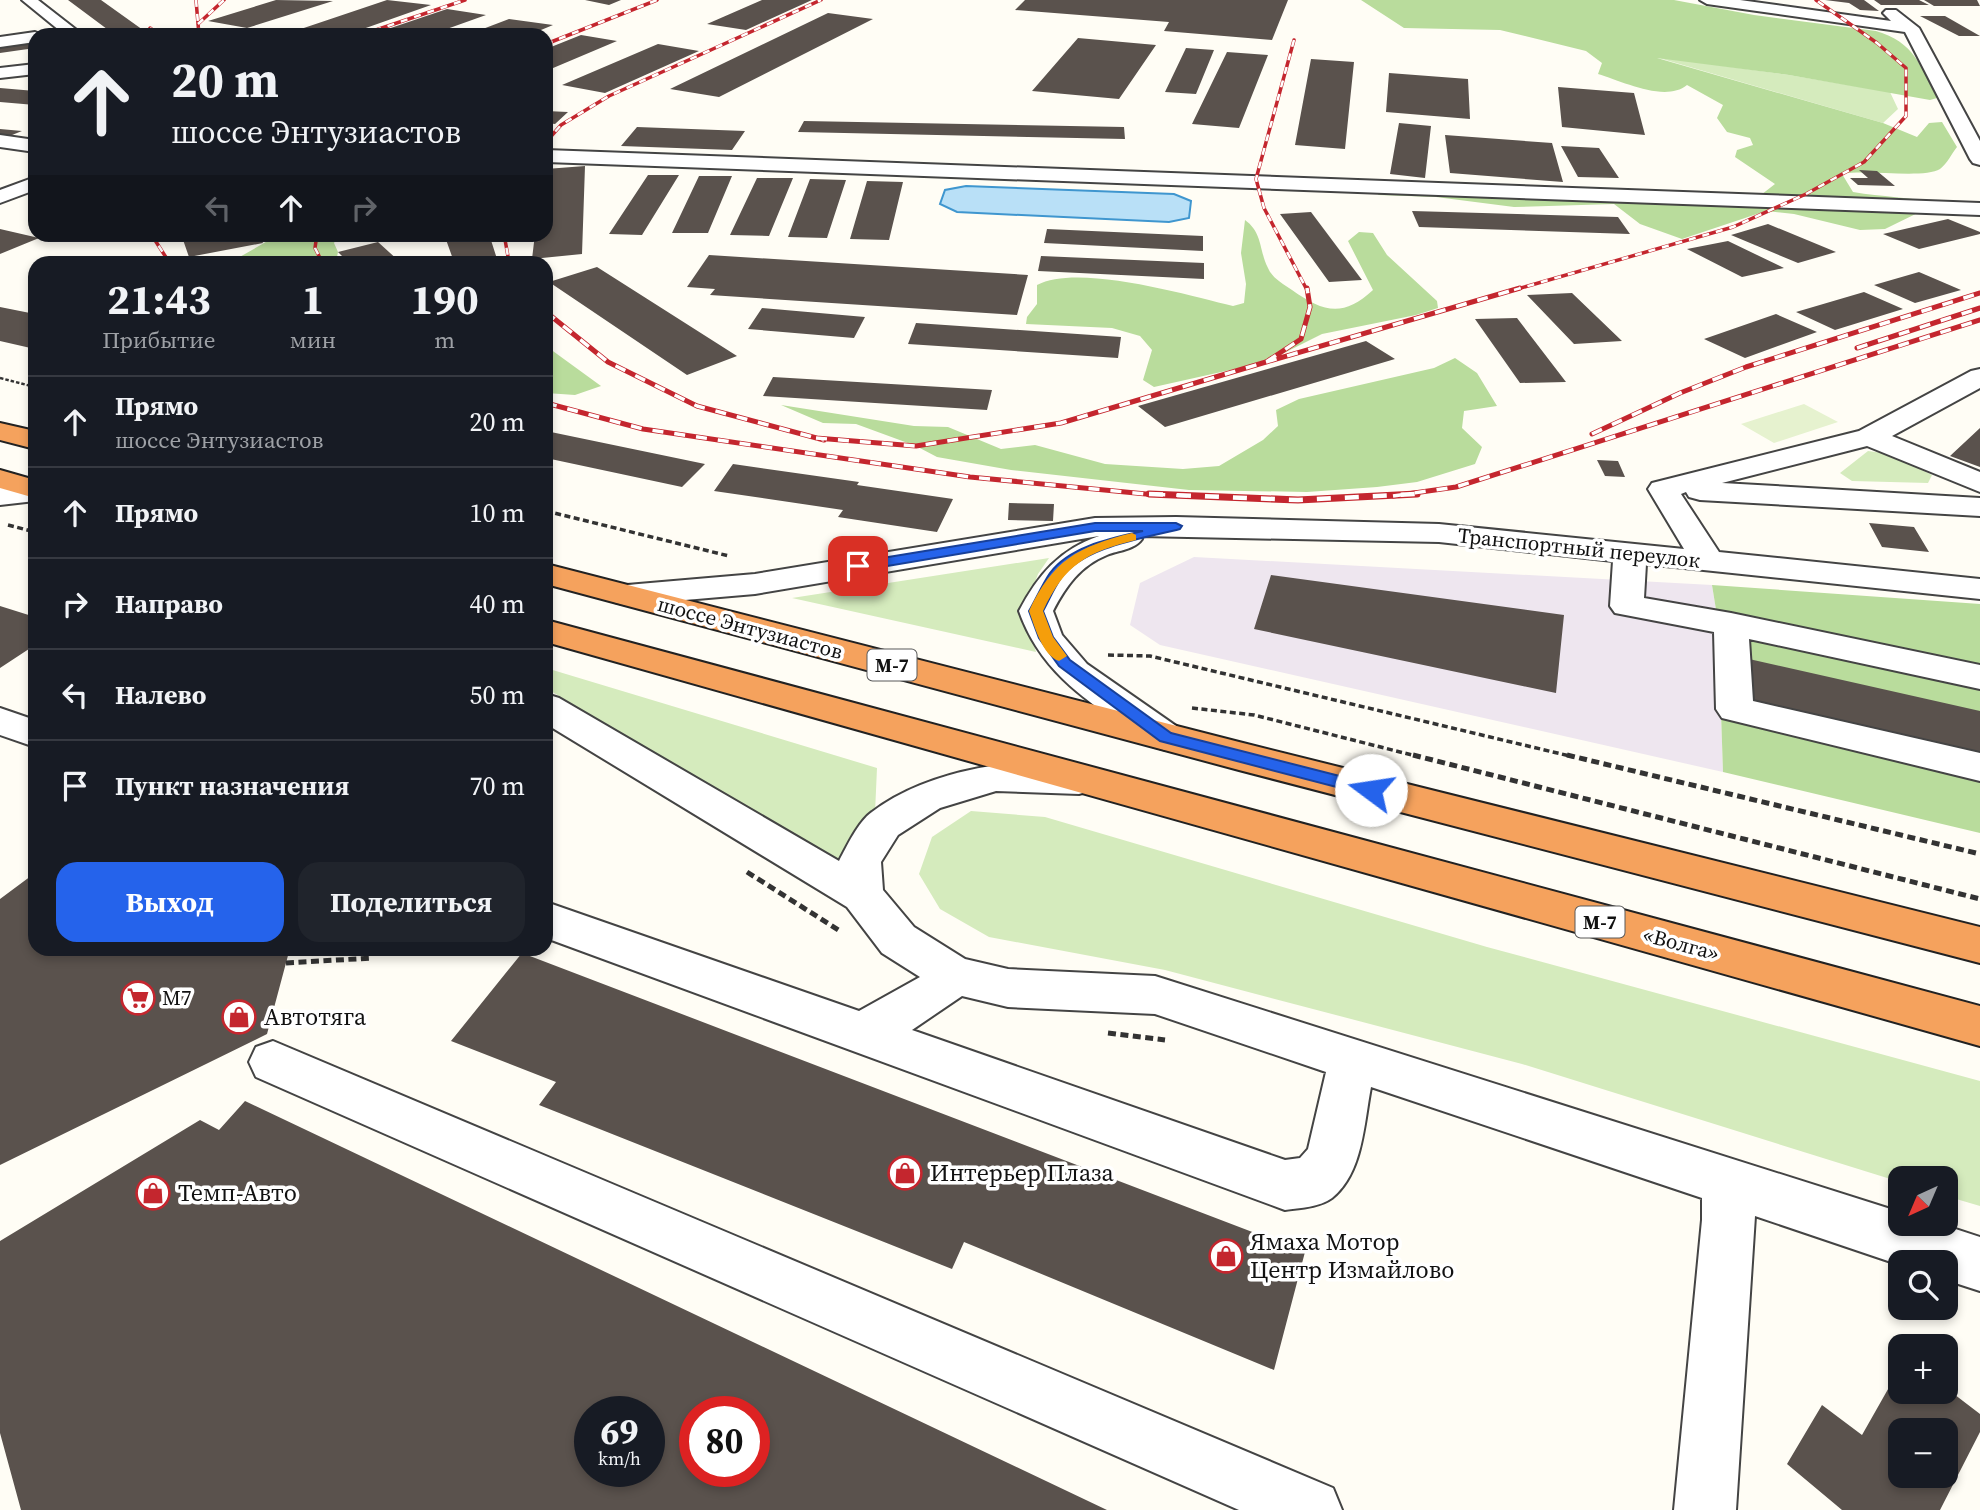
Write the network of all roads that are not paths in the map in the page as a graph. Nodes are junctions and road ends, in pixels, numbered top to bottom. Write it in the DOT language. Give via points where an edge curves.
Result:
graph roads {
  1 [pos="29,0"];
  2 [pos="1707,0"];
  3 [pos="1886,9"];
  4 [pos="65,28"];
  5 [pos="1911,28"];
  6 [pos="28,38"];
  7 [pos="0,42"];
  8 [pos="28,70"];
  9 [pos="0,73"];
  10 [pos="0,141"];
  11 [pos="28,145"];
  12 [pos="553,156"];
  13 [pos="1980,159"];
  14 [pos="28,186"];
  15 [pos="0,197"];
  16 [pos="1980,209"];
  17 [pos="1980,377"];
  18 [pos="0,431"];
  19 [pos="1869,436"];
  20 [pos="28,438"];
  21 [pos="0,479"];
  22 [pos="1980,483"];
  23 [pos="28,488"];
  24 [pos="1663,489"];
  25 [pos="28,491"];
  26 [pos="0,495"];
  27 [pos="1980,507"];
  28 [pos="1190,523"];
  29 [pos="1630,553"];
  30 [pos="1708,561"];
  31 [pos="553,576"];
  32 [pos="1980,589"];
  33 [pos="627,595"];
  34 [pos="1731,624"];
  35 [pos="553,633"];
  36 [pos="1980,677"];
  37 [pos="553,712"];
  38 [pos="0,721"];
  39 [pos="28,731"];
  40 [pos="1166,737"];
  41 [pos="1980,767"];
  42 [pos="1081,780"];
  43 [pos="862,895"];
  44 [pos="553,923"];
  45 [pos="1980,945"];
  46 [pos="954,975"];
  47 [pos="1980,1026"];
  48 [pos="859,1032"];
  49 [pos="1352,1061"];
  50 [pos="273,1062"];
  51 [pos="1728,1182"];
  52 [pos="1980,1264"];
  53 [pos="1311,1510"];
  54 [pos="1705,1510"];
  1 -- 4 [label="street"];
  2 -- 5 [label="street"];
  3 -- 5 [label="street"];
  5 -- 13 [label="street"];
  6 -- 7 [label="street"];
  8 -- 9 [label="street"];
  10 -- 11 [label="street"];
  12 -- 16 [label="street"];
  14 -- 15 [label="street"];
  17 -- 19 [label="street"];
  18 -- 20 [label="highway"];
  19 -- 22 [label="street"];
  19 -- 24 [label="street"];
  21 -- 23 [label="highway"];
  24 -- 27 [label="street"];
  24 -- 30 [label="street"];
  25 -- 26 [label="street"];
  28 -- 29 [label="street, Транспортный переулок" via="1439,533"];
  28 -- 33 [label="street" via="982,537 755,584"];
  28 -- 40 [label="street" via="1107,543 1077,558 1057,574 1036,611 1046,638 1065,663"];
  29 -- 30 [label="street, Транспортный переулок"];
  29 -- 34 [label="street" via="1627,606"];
  30 -- 32 [label="street, Транспортный переулок"];
  31 -- 33 [label="highway, шоссе Энтузиастов / М-7"];
  33 -- 40 [label="highway, шоссе Энтузиастов / М-7"];
  34 -- 36 [label="street"];
  34 -- 41 [label="street" via="1735,709"];
  35 -- 42 [label="highway, М-7"];
  37 -- 43 [label="street"];
  38 -- 39 [label="street"];
  40 -- 45 [label="highway, шоссе Энтузиастов / М-7"];
  42 -- 43 [label="street" via="996,777 926,797 884,824 866,851 860,861"];
  42 -- 47 [label="highway, «Волга» / М-7"];
  43 -- 46 [label="street" via="898,940"];
  44 -- 48 [label="street"];
  46 -- 48 [label="street" via="891,1020"];
  46 -- 49 [label="street" via="1008,988 1155,995"];
  48 -- 49 [label="street" via="1284,1185 1313,1181 1331,1161"];
  49 -- 51 [label="street"];
  50 -- 53 [label="street"];
  51 -- 52 [label="street"];
  51 -- 54 [label="street" via="1729,1220"];
}
